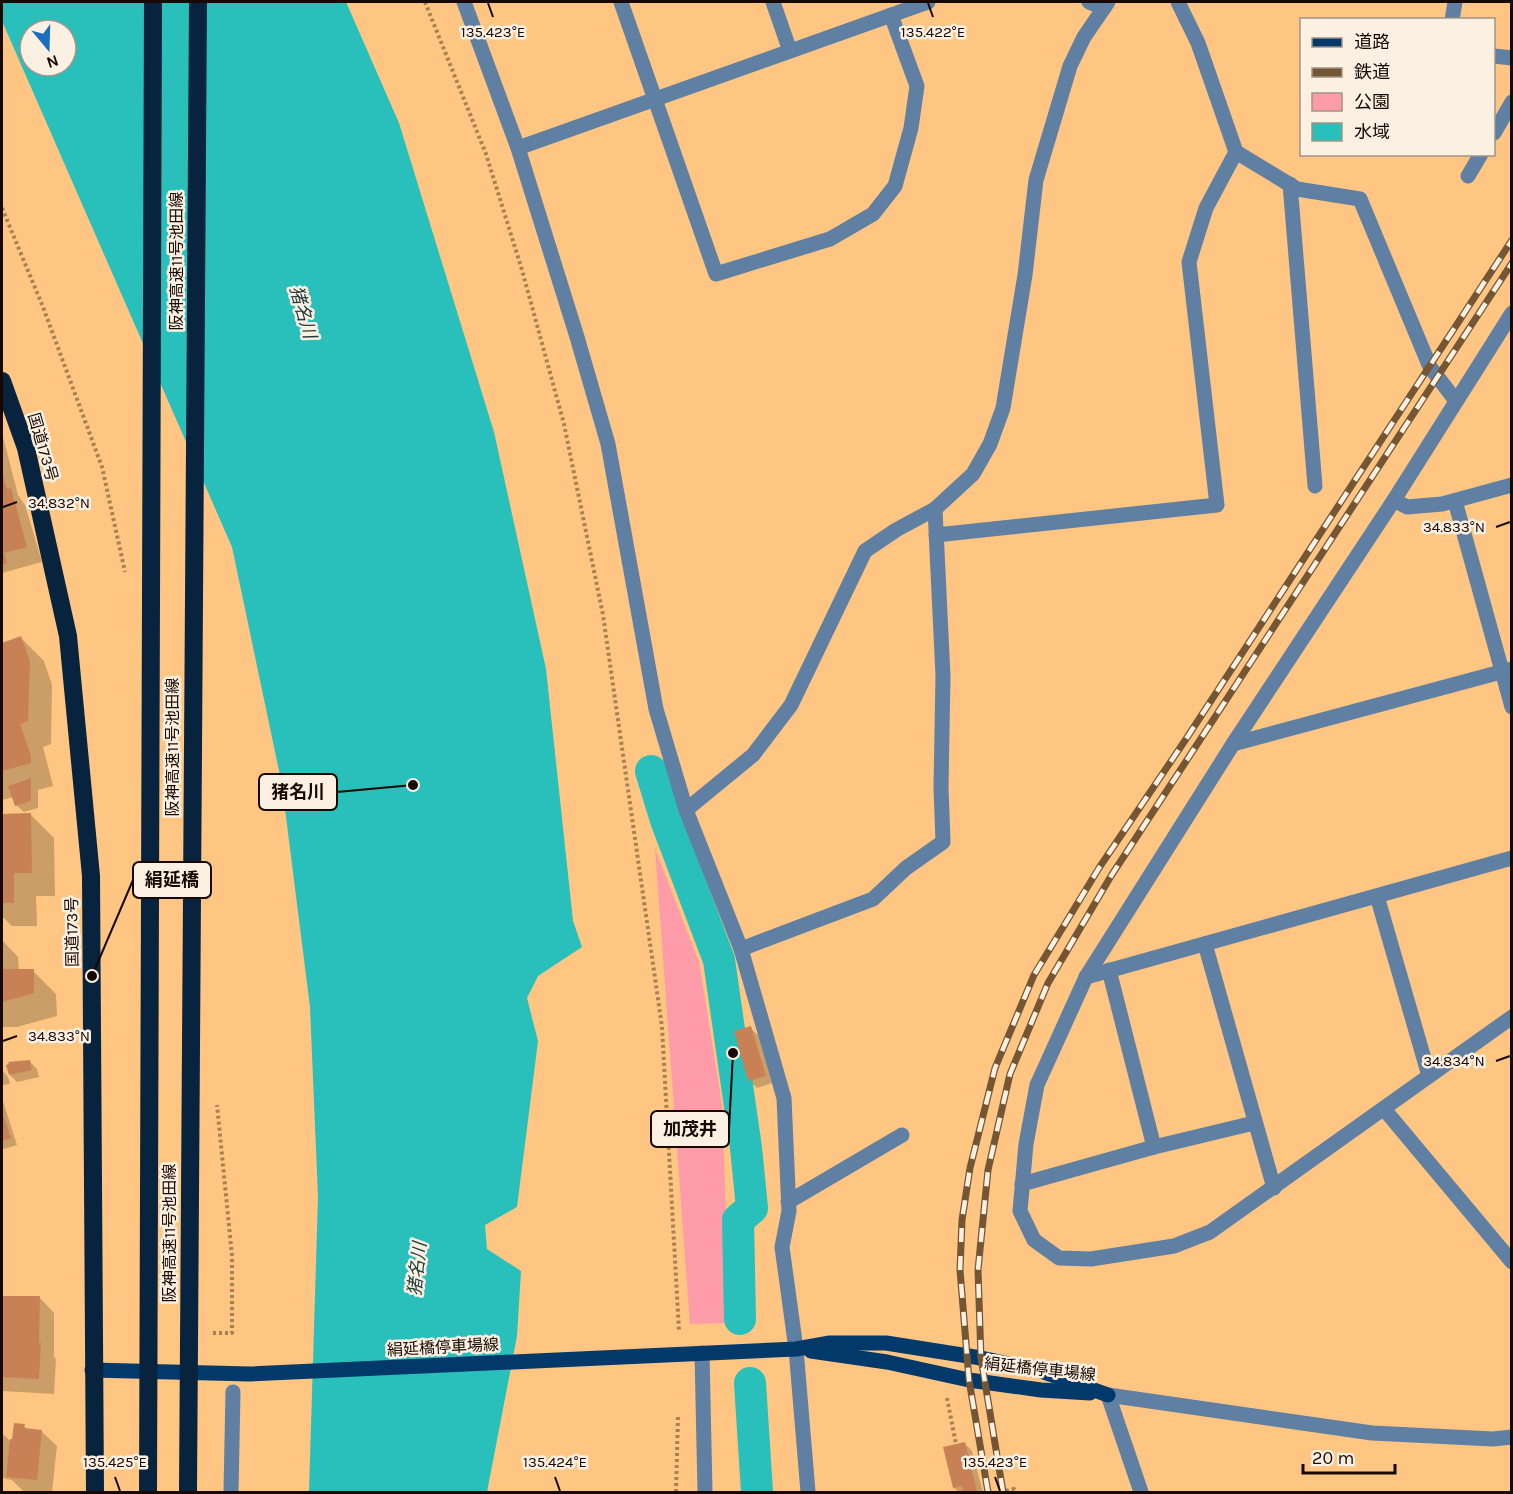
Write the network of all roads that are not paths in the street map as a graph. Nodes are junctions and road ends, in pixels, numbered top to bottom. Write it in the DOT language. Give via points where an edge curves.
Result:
graph roads {
  1 [pos="153,2"];
  2 [pos="198,2"];
  3 [pos="464,2"];
  4 [pos="621,2"];
  5 [pos="773,2"];
  6 [pos="928,2"];
  7 [pos="1089,2"];
  8 [pos="1178,2"];
  9 [pos="1455,2"];
  10 [pos="1106,4"];
  11 [pos="891,15"];
  12 [pos="1452,18"];
  13 [pos="790,51"];
  14 [pos="1495,56"];
  15 [pos="1512,58"];
  16 [pos="655,99"];
  17 [pos="1512,102"];
  18 [pos="1495,131"];
  19 [pos="518,148"];
  20 [pos="1236,152"];
  21 [pos="1479,156"];
  22 [pos="1468,176"];
  23 [pos="1290,184"];
  24 [pos="1512,314"];
  25 [pos="2,381"];
  26 [pos="1456,401"];
  27 [pos="1512,485"];
  28 [pos="1315,486"];
  29 [pos="1394,500"];
  30 [pos="1455,501"];
  31 [pos="935,509"];
  32 [pos="936,535"];
  33 [pos="1507,671"];
  34 [pos="1512,707"];
  35 [pos="1233,744"];
  36 [pos="686,810"];
  37 [pos="1512,858"];
  38 [pos="1377,896"];
  39 [pos="1205,944"];
  40 [pos="741,949"];
  41 [pos="1109,970"];
  42 [pos="1086,977"];
  43 [pos="1512,1017"];
  44 [pos="1429,1076"];
  45 [pos="1383,1109"];
  46 [pos="1254,1123"];
  47 [pos="902,1135"];
  48 [pos="1154,1147"];
  49 [pos="1022,1184"];
  50 [pos="1274,1188"];
  51 [pos="788,1202"];
  52 [pos="1512,1262"];
  53 [pos="796,1349"];
  54 [pos="702,1353"];
  55 [pos="92,1370"];
  56 [pos="233,1392"];
  57 [pos="1108,1395"];
  58 [pos="1512,1437"];
  59 [pos="95,1492"];
  60 [pos="148,1492"];
  61 [pos="188,1492"];
  62 [pos="231,1492"];
  63 [pos="705,1492"];
  64 [pos="808,1492"];
  65 [pos="1141,1492"];
  1 -- 60 [label="highway, 阪神高速11号池田線"];
  2 -- 61 [label="highway, 阪神高速11号池田線"];
  3 -- 19 [label="street"];
  4 -- 16 [label="street"];
  5 -- 13 [label="street"];
  6 -- 11 [label="street"];
  7 -- 10 [label="street"];
  8 -- 20 [label="street" via="1198,43"];
  9 -- 12 [label="street"];
  10 -- 31 [label="street" via="1070,66 1036,180 1003,408 990,444 973,474"];
  11 -- 13 [label="street"];
  11 -- 16 [label="street" via="917,86 911,128 895,186 873,214 830,239 716,274"];
  13 -- 16 [label="street"];
  14 -- 15 [label="street"];
  16 -- 19 [label="street"];
  17 -- 18 [label="street"];
  19 -- 36 [label="street" via="608,444 656,709"];
  20 -- 23 [label="street"];
  20 -- 32 [label="street" via="1206,208 1189,262 1217,505"];
  21 -- 22 [label="street"];
  23 -- 26 [label="street" via="1297,189 1360,199 1430,367"];
  23 -- 28 [label="street"];
  24 -- 26 [label="street"];
  25 -- 55 [label="highway, 国道173号" via="26,448 68,636 91,876"];
  26 -- 29 [label="street"];
  27 -- 30 [label="street"];
  29 -- 30 [label="street" via="1407,507"];
  29 -- 35 [label="street"];
  30 -- 33 [label="street"];
  31 -- 32 [label="street"];
  31 -- 36 [label="street" via="865,551 791,705 753,755"];
  32 -- 40 [label="street" via="943,676 943,842 906,868 873,899"];
  33 -- 34 [label="street"];
  33 -- 35 [label="street"];
  35 -- 42 [label="street"];
  36 -- 40 [label="street"];
  37 -- 38 [label="street"];
  38 -- 39 [label="street"];
  38 -- 44 [label="street"];
  39 -- 41 [label="street"];
  39 -- 46 [label="street"];
  40 -- 51 [label="street" via="784,1098"];
  41 -- 42 [label="street"];
  41 -- 48 [label="street"];
  42 -- 49 [label="street" via="1037,1085"];
  43 -- 44 [label="street"];
  44 -- 45 [label="street"];
  45 -- 50 [label="street"];
  45 -- 52 [label="street"];
  46 -- 48 [label="street"];
  46 -- 50 [label="street"];
  47 -- 51 [label="street"];
  48 -- 49 [label="street"];
  49 -- 50 [label="street" via="1020,1211 1034,1240 1059,1258 1091,1260 1174,1246 1210,1232"];
  51 -- 53 [label="street" via="782,1247"];
  53 -- 54 [label="main road, 絹延橋停車場線"];
  53 -- 57 [label="main road, 絹延橋停車場線" via="887,1362 969,1380"];
  53 -- 57 [label="main road, 絹延橋停車場線" via="830,1343 907,1347 1038,1370"];
  53 -- 64 [label="street"];
  54 -- 55 [label="main road, 絹延橋停車場線" via="250,1374"];
  54 -- 63 [label="street"];
  55 -- 59 [label="highway, 国道173号"];
  56 -- 62 [label="street"];
  57 -- 58 [label="street" via="1372,1433"];
  57 -- 65 [label="street"];
}
